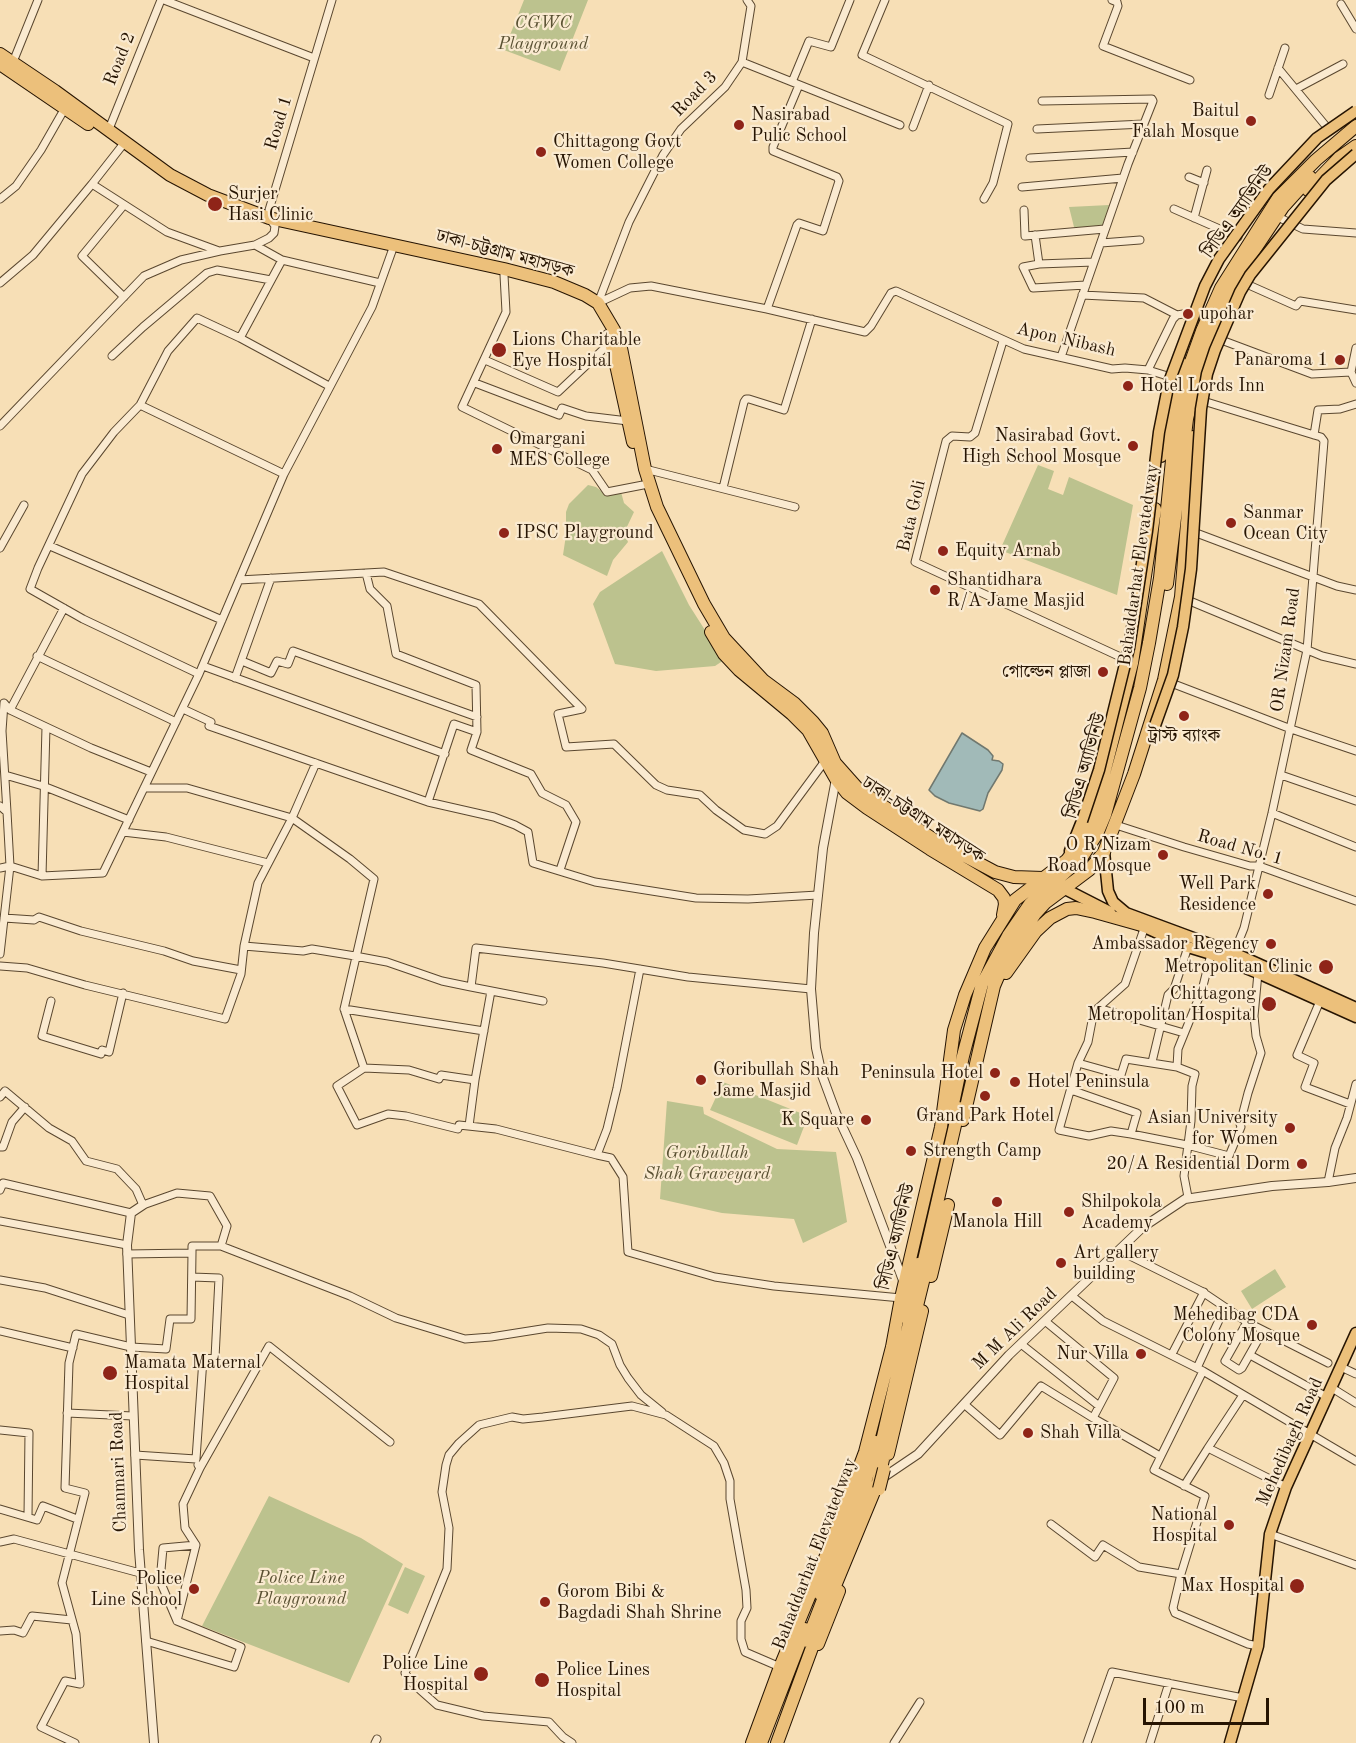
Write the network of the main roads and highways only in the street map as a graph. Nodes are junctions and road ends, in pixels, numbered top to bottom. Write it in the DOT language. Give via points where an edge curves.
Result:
graph roads {
  1 [pos="0,54"];
  2 [pos="0,64"];
  3 [pos="1356,112"];
  4 [pos="1356,126"];
  5 [pos="1356,136"];
  6 [pos="123,145"];
  7 [pos="1356,146"];
  8 [pos="1356,154"];
  9 [pos="272,222"];
  10 [pos="642,470"];
  11 [pos="1135,770"];
  12 [pos="1104,852"];
  13 [pos="1067,860"];
  14 [pos="1043,878"];
  15 [pos="1065,889"];
  16 [pos="1000,924"];
  17 [pos="1145,926"];
  18 [pos="994,986"];
  19 [pos="1356,1008"];
  20 [pos="1356,1017"];
  21 [pos="948,1204"];
  22 [pos="1356,1333"];
  23 [pos="879,1485"];
  24 [pos="752,1743"];
  25 [pos="761,1743"];
  26 [pos="769,1743"];
  27 [pos="778,1743"];
  28 [pos="1230,1743"];
  1 -- 6 [label="highway, ঢাকা-চট্টগ্রাম মহাসড়ক" via="109,129"];
  2 -- 6 [label="highway, ঢাকা-চট্টগ্রাম মহাসড়ক"];
  3 -- 13 [label="highway, সিডিএ অ্যাভিনিউ" via="1273,188 1223,258 1197,311 1176,378 1162,451 1132,663 1094,813"];
  3 -- 13 [label="main road, bridge" via="1317,138 1269,189 1219,259 1205,286 1169,382 1129,648 1100,770"];
  4 -- 25 [label="highway, Bahaddarhat Elevatedway" via="1278,198 1221,288 1188,370 1177,411 1160,578 1149,643 1105,814 1082,857 1030,904 982,984 864,1486"];
  5 -- 26 [label="highway, Bahaddarhat Elevatedway" via="1319,167 1282,207 1226,298 1207,339 1187,419 1156,651 1111,818 1089,861 1032,910 1010,941 988,988 870,1493 818,1612"];
  6 -- 9 [label="highway, ঢাকা-চট্টগ্রাম মহাসড়ক" via="160,175 192,193"];
  7 -- 11 [label="highway, সিডিএ অ্যাভিনিউ" via="1339,158 1275,226 1239,281 1214,337 1197,399 1181,597 1164,680"];
  8 -- 11 [label="main road, bridge" via="1326,180 1250,275 1215,350 1201,409 1184,627 1173,675 1145,754"];
  9 -- 10 [label="highway, ঢাকা-চট্টগ্রাম মহাসড়ক" via="504,275 582,302 596,313 611,342"];
  9 -- 10 [label="highway, ঢাকা-চট্টগ্রাম মহাসড়ক" via="504,269 563,286 598,303 621,348"];
  10 -- 14 [label="highway, ঢাকা-চট্টগ্রাম মহাসড়ক" via="668,532 724,638 763,680 813,722 846,777 913,826 994,872"];
  10 -- 16 [label="highway, ঢাকা-চট্টগ্রাম মহাসড়ক" via="652,513 724,654 748,680 808,730 847,793 998,890 1005,904"];
  11 -- 12 [label="highway, সিডিএ অ্যাভিনিউ"];
  12 -- 15 [label="highway, সিডিএ অ্যাভিনিউ"];
  12 -- 19 [label="main road" via="1108,891 1113,902 1126,913 1234,953"];
  13 -- 14 [label="highway, সিডিএ অ্যাভিনিউ"];
  14 -- 16 [label="highway, সিডিএ অ্যাভিনিউ" via="1015,900"];
  15 -- 17 [label="main road"];
  15 -- 18 [label="highway, সিডিএ অ্যাভিনিউ" via="1045,903 1028,923"];
  16 -- 24 [label="highway, সিডিএ অ্যাভিনিউ" via="964,995 954,1030 941,1127 865,1452"];
  17 -- 18 [label="highway" via="1076,908 1060,912 1030,938"];
  17 -- 20 [label="main road"];
  18 -- 23 [label="highway, সিডিএ অ্যাভিনিউ" via="922,1284"];
  21 -- 23 [label="highway, bridge"];
  22 -- 28 [label="main road, Mehedibagh Road" via="1286,1487 1270,1534 1258,1647"];
  23 -- 27 [label="highway"];
}
